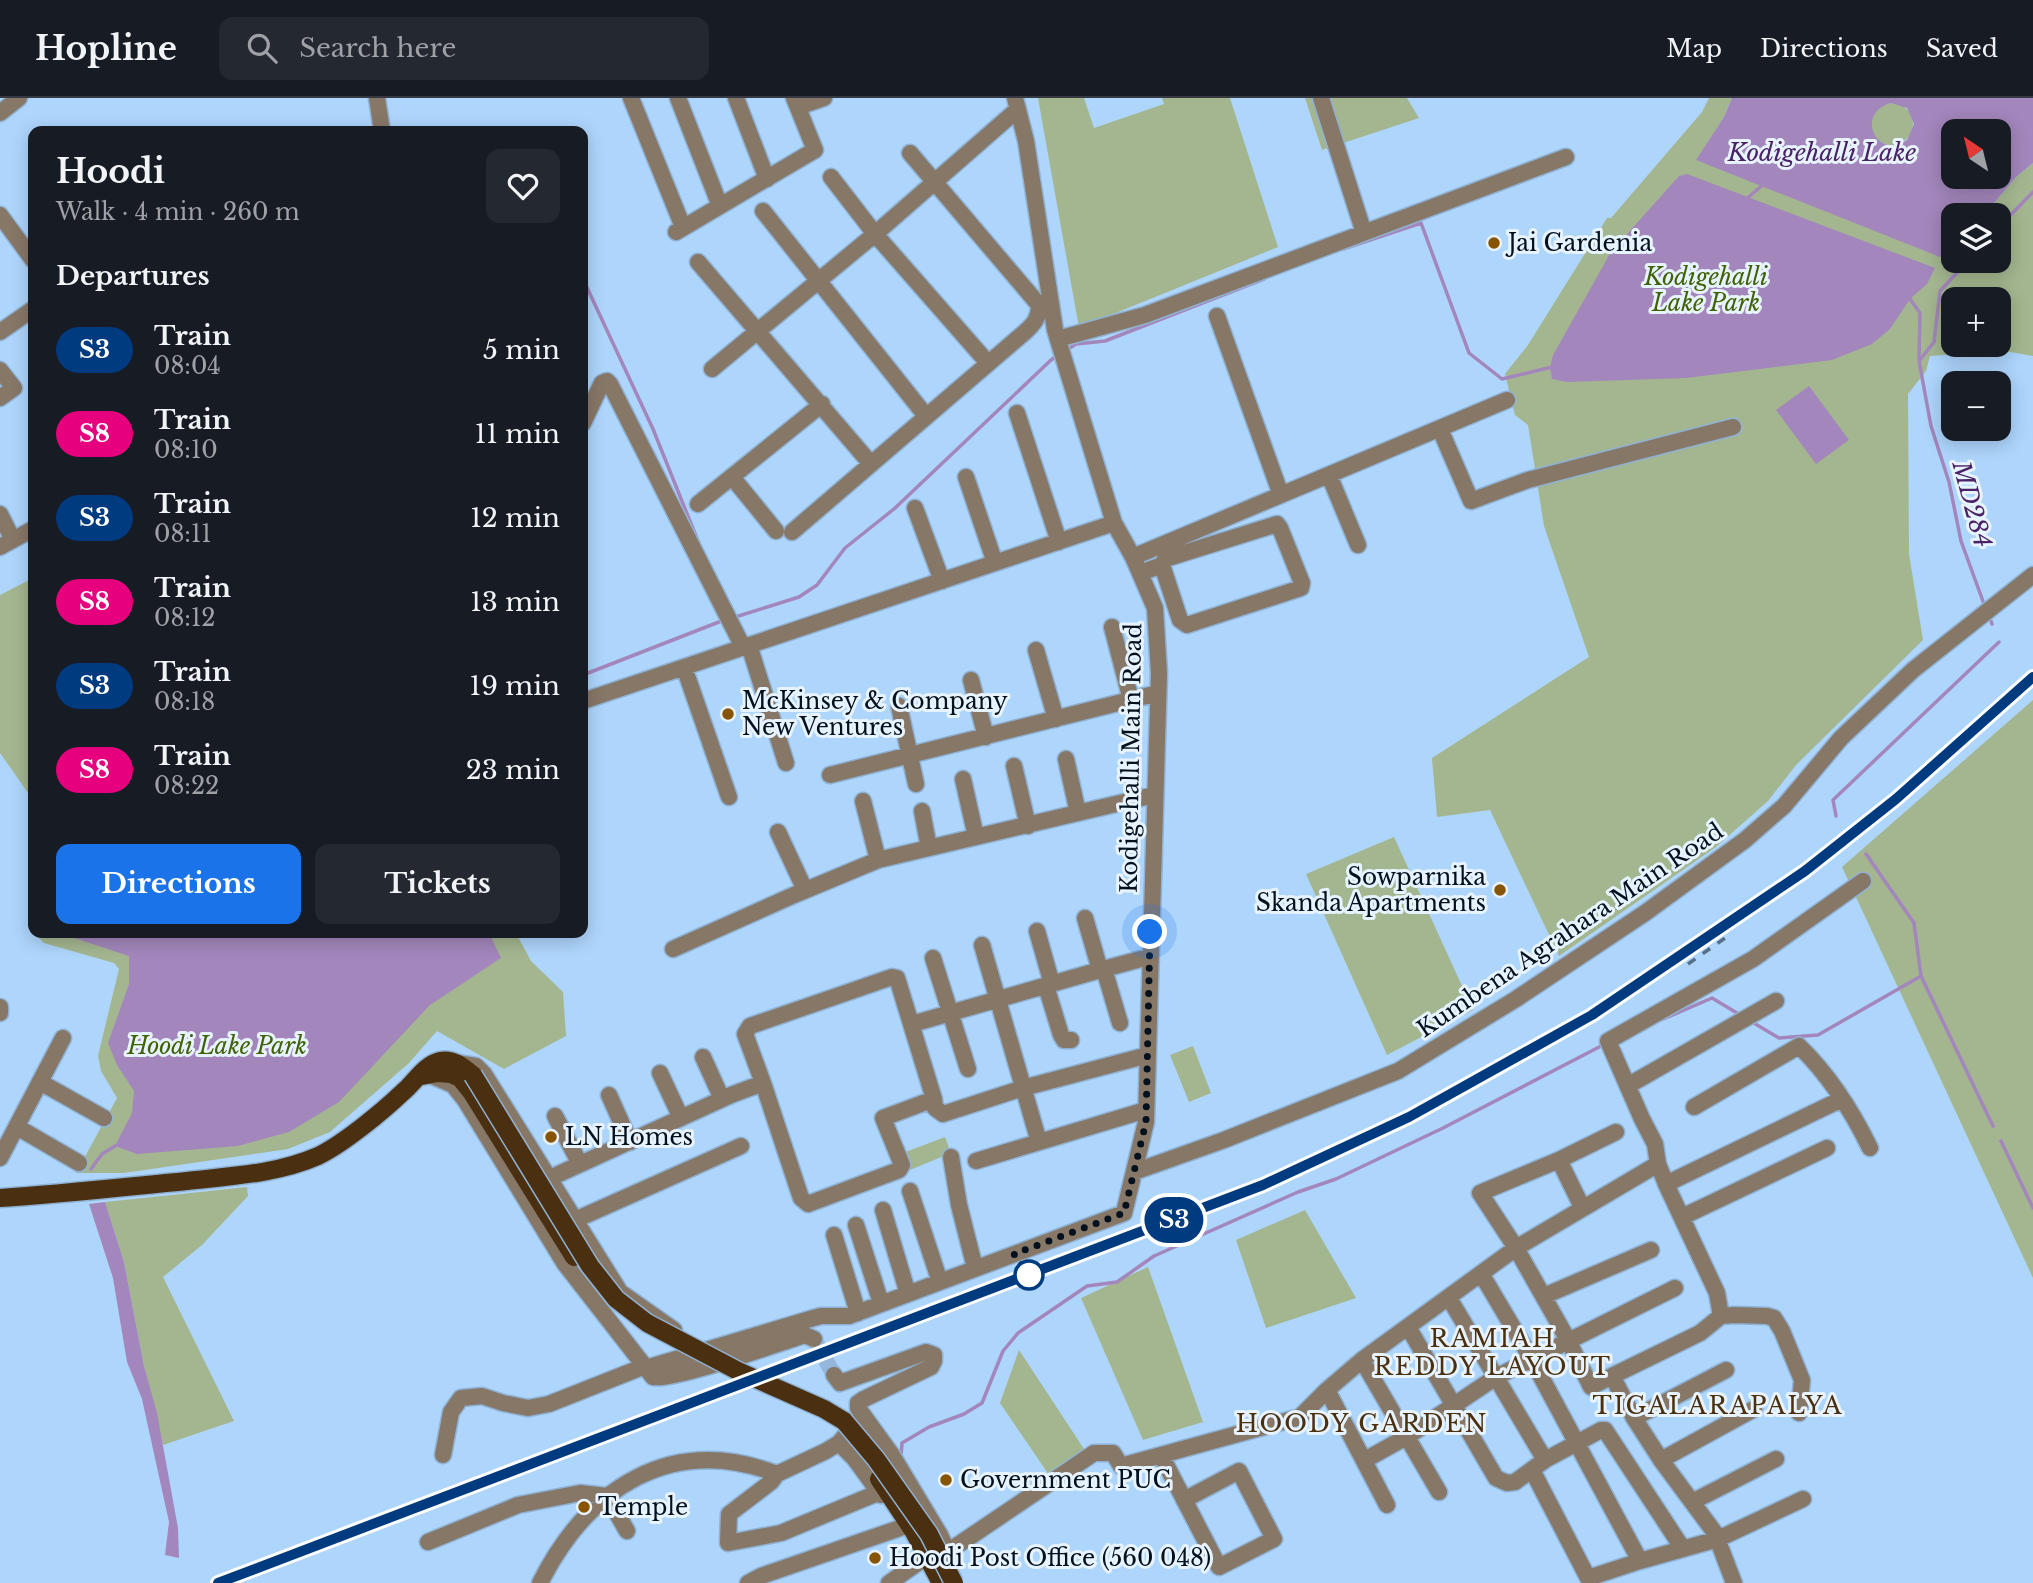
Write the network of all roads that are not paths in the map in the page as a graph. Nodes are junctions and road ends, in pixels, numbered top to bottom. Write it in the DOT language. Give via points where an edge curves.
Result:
graph roads {
  1 [pos="19,98"];
  2 [pos="377,98"];
  3 [pos="631,98"];
  4 [pos="678,98"];
  5 [pos="736,98"];
  6 [pos="824,98"];
  7 [pos="1321,98"];
  8 [pos="796,102"];
  9 [pos="1016,104"];
  10 [pos="0,113"];
  11 [pos="381,126"];
  12 [pos="910,153"];
  13 [pos="1566,157"];
  14 [pos="831,177"];
  15 [pos="766,178"];
  16 [pos="933,181"];
  17 [pos="720,206"];
  18 [pos="763,211"];
  19 [pos="0,215"];
  20 [pos="1364,233"];
  21 [pos="875,234"];
  22 [pos="28,253"];
  23 [pos="698,262"];
  24 [pos="817,280"];
  25 [pos="28,312"];
  26 [pos="1217,316"];
  27 [pos="757,330"];
  28 [pos="0,332"];
  29 [pos="1061,348"];
  30 [pos="988,363"];
  31 [pos="712,369"];
  32 [pos="0,370"];
  33 [pos="0,398"];
  34 [pos="1507,400"];
  35 [pos="822,404"];
  36 [pos="588,412"];
  37 [pos="1017,413"];
  38 [pos="926,416"];
  39 [pos="1733,427"];
  40 [pos="1440,429"];
  41 [pos="871,464"];
  42 [pos="1329,475"];
  43 [pos="732,477"];
  44 [pos="966,477"];
  45 [pos="1281,495"];
  46 [pos="698,504"];
  47 [pos="915,508"];
  48 [pos="0,514"];
  49 [pos="1114,523"];
  50 [pos="28,532"];
  51 [pos="1059,542"];
  52 [pos="6,544"];
  53 [pos="1358,545"];
  54 [pos="1133,557"];
  55 [pos="995,563"];
  56 [pos="1163,565"];
  57 [pos="1140,573"];
  58 [pos="2033,575"];
  59 [pos="942,581"];
  60 [pos="1112,627"];
  61 [pos="746,646"];
  62 [pos="1036,650"];
  63 [pos="684,667"];
  64 [pos="971,680"];
  65 [pos="1158,693"];
  66 [pos="588,699"];
  67 [pos="1131,700"];
  68 [pos="898,706"];
  69 [pos="1056,719"];
  70 [pos="986,737"];
  71 [pos="910,757"];
  72 [pos="1066,759"];
  73 [pos="786,763"];
  74 [pos="1014,766"];
  75 [pos="830,775"];
  76 [pos="963,779"];
  77 [pos="916,784"];
  78 [pos="1154,795"];
  79 [pos="729,797"];
  80 [pos="863,801"];
  81 [pos="922,811"];
  82 [pos="1078,813"];
  83 [pos="1028,826"];
  84 [pos="778,832"];
  85 [pos="976,837"];
  86 [pos="929,848"];
  87 [pos="878,860"];
  88 [pos="1863,881"];
  89 [pos="805,890"];
  90 [pos="1086,918"];
  91 [pos="1037,931"];
  92 [pos="982,946"];
  93 [pos="673,949"];
  94 [pos="933,958"];
  95 [pos="1150,959"];
  96 [pos="1102,969"];
  97 [pos="1049,985"];
  98 [pos="997,1000"];
  99 [pos="1776,1001"];
  100 [pos="950,1014"];
  101 [pos="1120,1023"];
  102 [pos="912,1024"];
  103 [pos="63,1038"];
  104 [pos="1071,1040"];
  105 [pos="1148,1055"];
  106 [pos="703,1057"];
  107 [pos="457,1063"];
  108 [pos="968,1069"];
  109 [pos="660,1073"];
  110 [pos="430,1075"];
  111 [pos="40,1082"];
  112 [pos="763,1083"];
  113 [pos="1629,1085"];
  114 [pos="1023,1088"];
  115 [pos="609,1095"];
  116 [pos="722,1099"];
  117 [pos="934,1099"];
  118 [pos="1842,1099"];
  119 [pos="1694,1107"];
  120 [pos="1146,1110"];
  121 [pos="555,1116"];
  122 [pos="104,1118"];
  123 [pos="681,1118"];
  124 [pos="17,1127"];
  125 [pos="1616,1132"];
  126 [pos="630,1142"];
  127 [pos="1038,1142"];
  128 [pos="741,1146"];
  129 [pos="1828,1148"];
  130 [pos="1870,1148"];
  131 [pos="951,1157"];
  132 [pos="0,1158"];
  133 [pos="1559,1160"];
  134 [pos="976,1161"];
  135 [pos="79,1163"];
  136 [pos="580,1164"];
  137 [pos="1658,1164"];
  138 [pos="1134,1172"];
  139 [pos="550,1178"];
  140 [pos="1666,1184"];
  141 [pos="911,1191"];
  142 [pos="0,1198"];
  143 [pos="1582,1207"];
  144 [pos="883,1210"];
  145 [pos="1682,1217"];
  146 [pos="575,1220"];
  147 [pos="856,1225"];
  148 [pos="834,1235"];
  149 [pos="1516,1248"];
  150 [pos="1651,1250"];
  151 [pos="975,1268"];
  152 [pos="1482,1275"];
  153 [pos="940,1282"];
  154 [pos="1675,1288"];
  155 [pos="908,1294"];
  156 [pos="1544,1296"];
  157 [pos="1449,1298"];
  158 [pos="881,1303"];
  159 [pos="648,1313"];
  160 [pos="858,1313"];
  161 [pos="1721,1316"];
  162 [pos="1408,1327"];
  163 [pos="814,1339"];
  164 [pos="623,1340"];
  165 [pos="1568,1340"];
  166 [pos="709,1349"];
  167 [pos="1531,1358"];
  168 [pos="1362,1360"];
  169 [pos="1727,1370"];
  170 [pos="648,1371"];
  171 [pos="834,1375"];
  172 [pos="1612,1376"];
  173 [pos="1496,1377"];
  174 [pos="1327,1390"];
  175 [pos="1453,1405"];
  176 [pos="1754,1409"];
  177 [pos="1799,1413"];
  178 [pos="862,1415"];
  179 [pos="1633,1418"];
  180 [pos="1408,1436"];
  181 [pos="839,1443"];
  182 [pos="1576,1443"];
  183 [pos="443,1455"];
  184 [pos="1161,1455"];
  185 [pos="1365,1460"];
  186 [pos="1661,1460"];
  187 [pos="1776,1460"];
  188 [pos="1538,1465"];
  189 [pos="777,1474"];
  190 [pos="880,1492"];
  191 [pos="1439,1492"];
  192 [pos="607,1496"];
  193 [pos="1803,1499"];
  194 [pos="1184,1500"];
  195 [pos="1692,1502"];
  196 [pos="1387,1505"];
  197 [pos="903,1527"];
  198 [pos="627,1531"];
  199 [pos="1718,1539"];
  200 [pos="428,1542"];
  201 [pos="1683,1549"];
  202 [pos="949,1551"];
  203 [pos="922,1560"];
  204 [pos="1640,1561"];
  205 [pos="896,1581"];
  206 [pos="540,1583"];
  207 [pos="748,1583"];
  208 [pos="934,1583"];
  209 [pos="941,1583"];
  210 [pos="954,1583"];
  211 [pos="960,1583"];
  212 [pos="1734,1583"];
  1 -- 10 [label="street"];
  2 -- 11 [label="street"];
  3 -- 17 [label="street" via="679,229"];
  4 -- 17 [label="street"];
  5 -- 15 [label="street"];
  6 -- 8 [label="street"];
  7 -- 20 [label="street"];
  8 -- 15 [label="street" via="815,149"];
  9 -- 16 [label="street"];
  9 -- 29 [label="street, Kodigehalli Main Road"];
  12 -- 16 [label="street"];
  13 -- 20 [label="street"];
  14 -- 21 [label="street"];
  15 -- 17 [label="street"];
  16 -- 21 [label="street"];
  16 -- 30 [label="street" via="1039,305 1036,322"];
  18 -- 24 [label="street"];
  19 -- 22 [label="street"];
  20 -- 29 [label="street"];
  21 -- 24 [label="street"];
  21 -- 30 [label="street"];
  23 -- 27 [label="street"];
  24 -- 27 [label="street"];
  24 -- 38 [label="street"];
  25 -- 28 [label="street"];
  26 -- 45 [label="street"];
  27 -- 31 [label="street"];
  27 -- 35 [label="street"];
  29 -- 49 [label="street, Kodigehalli Main Road"];
  30 -- 38 [label="street"];
  32 -- 33 [label="street" via="14,388"];
  34 -- 40 [label="street"];
  35 -- 41 [label="street"];
  35 -- 43 [label="street"];
  36 -- 61 [label="street" via="607,380 722,608"];
  37 -- 51 [label="street"];
  38 -- 41 [label="street"];
  39 -- 40 [label="street" via="1528,480 1471,501"];
  40 -- 42 [label="street"];
  41 -- 43 [label="street" via="784,531"];
  42 -- 45 [label="street"];
  42 -- 53 [label="street"];
  43 -- 46 [label="street"];
  44 -- 55 [label="street"];
  45 -- 54 [label="street"];
  47 -- 59 [label="street"];
  48 -- 52 [label="street"];
  49 -- 51 [label="street"];
  49 -- 54 [label="street, Kodigehalli Main Road"];
  50 -- 52 [label="street"];
  51 -- 55 [label="street"];
  54 -- 57 [label="street, Kodigehalli Main Road"];
  55 -- 59 [label="street"];
  56 -- 56 [label="street" via="1165,559 1277,524 1302,583 1301,588 1187,625 1180,620"];
  56 -- 57 [label="street"];
  57 -- 65 [label="street, Kodigehalli Main Road" via="1155,608"];
  58 -- 138 [label="street, Kumbena Agrahara Main Road" via="1913,670 1841,738 1784,806 1745,840 1516,999 1398,1071"];
  59 -- 61 [label="street"];
  60 -- 67 [label="street"];
  61 -- 63 [label="street"];
  61 -- 73 [label="street"];
  62 -- 69 [label="street"];
  63 -- 66 [label="street"];
  63 -- 79 [label="street"];
  64 -- 70 [label="street"];
  65 -- 67 [label="street"];
  65 -- 78 [label="street, Kodigehalli Main Road"];
  67 -- 69 [label="street"];
  68 -- 71 [label="street"];
  69 -- 70 [label="street"];
  70 -- 71 [label="street"];
  71 -- 75 [label="street"];
  71 -- 77 [label="street"];
  72 -- 82 [label="street"];
  74 -- 83 [label="street"];
  76 -- 85 [label="street"];
  78 -- 82 [label="street"];
  78 -- 95 [label="street, Kodigehalli Main Road"];
  80 -- 87 [label="street"];
  81 -- 86 [label="street"];
  82 -- 83 [label="street"];
  83 -- 85 [label="street"];
  84 -- 89 [label="street"];
  85 -- 86 [label="street"];
  86 -- 87 [label="street"];
  87 -- 89 [label="street"];
  88 -- 113 [label="street" via="1753,959 1608,1041"];
  89 -- 93 [label="street"];
  90 -- 96 [label="street"];
  91 -- 97 [label="street"];
  92 -- 98 [label="street"];
  94 -- 100 [label="street"];
  95 -- 96 [label="street"];
  95 -- 105 [label="street, Kodigehalli Main Road"];
  96 -- 97 [label="street"];
  96 -- 101 [label="street"];
  97 -- 98 [label="street"];
  97 -- 104 [label="street" via="1060,1035"];
  98 -- 100 [label="street"];
  98 -- 114 [label="street"];
  99 -- 113 [label="street"];
  100 -- 102 [label="street"];
  100 -- 108 [label="street"];
  102 -- 112 [label="street" via="894,976 750,1026 745,1034"];
  102 -- 117 [label="street"];
  103 -- 111 [label="street"];
  105 -- 114 [label="street"];
  105 -- 120 [label="street, Kodigehalli Main Road"];
  106 -- 116 [label="street"];
  107 -- 110 [label="main road" via="435,1063"];
  107 -- 139 [label="street" via="476,1066 484,1074"];
  107 -- 210 [label="main road, bridge" via="473,1075 590,1266 616,1299 647,1324 844,1421 877,1459 929,1534"];
  109 -- 123 [label="street"];
  110 -- 142 [label="main road" via="343,1140 293,1164 261,1173"];
  110 -- 164 [label="street" via="453,1084 465,1100 565,1265"];
  110 -- 209 [label="main road" via="460,1078 574,1257 599,1293 624,1317 732,1378 821,1418 845,1436 914,1532"];
  111 -- 122 [label="street"];
  111 -- 124 [label="street"];
  112 -- 116 [label="street"];
  112 -- 117 [label="street" via="801,1198 808,1205 899,1170 902,1165 883,1118"];
  113 -- 137 [label="street" via="1655,1144"];
  114 -- 117 [label="street" via="943,1114 935,1108"];
  114 -- 127 [label="street"];
  115 -- 126 [label="street"];
  116 -- 123 [label="street"];
  118 -- 119 [label="street" via="1799,1046"];
  118 -- 130 [label="street"];
  118 -- 140 [label="street"];
  120 -- 127 [label="street"];
  120 -- 138 [label="street, Kodigehalli Main Road"];
  121 -- 136 [label="street"];
  123 -- 126 [label="street"];
  124 -- 132 [label="street"];
  124 -- 135 [label="street"];
  125 -- 133 [label="street"];
  126 -- 136 [label="street"];
  127 -- 134 [label="street"];
  128 -- 146 [label="street"];
  129 -- 145 [label="street"];
  131 -- 151 [label="street"];
  133 -- 143 [label="street"];
  133 -- 149 [label="street" via="1480,1193"];
  136 -- 139 [label="street"];
  137 -- 140 [label="street"];
  137 -- 143 [label="street"];
  138 -- 151 [label="street, Kodigehalli Main Road" via="1124,1213"];
  139 -- 146 [label="street"];
  140 -- 145 [label="street"];
  141 -- 153 [label="street"];
  143 -- 149 [label="street"];
  144 -- 155 [label="street"];
  145 -- 161 [label="street" via="1717,1293"];
  146 -- 159 [label="street" via="620,1292"];
  147 -- 158 [label="street"];
  148 -- 160 [label="street"];
  149 -- 152 [label="street"];
  149 -- 156 [label="street"];
  150 -- 156 [label="street"];
  151 -- 153 [label="street"];
  152 -- 157 [label="street"];
  152 -- 167 [label="street"];
  153 -- 155 [label="street"];
  154 -- 165 [label="street"];
  155 -- 158 [label="street"];
  156 -- 165 [label="street"];
  157 -- 162 [label="street"];
  157 -- 173 [label="street"];
  158 -- 160 [label="street"];
  159 -- 164 [label="street"];
  159 -- 166 [label="street"];
  160 -- 166 [label="street" via="821,1316"];
  161 -- 172 [label="street" via="1700,1333"];
  161 -- 177 [label="street" via="1774,1318 1802,1380"];
  162 -- 168 [label="street"];
  162 -- 175 [label="street"];
  163 -- 170 [label="street" via="805,1335 659,1379"];
  164 -- 170 [label="street"];
  165 -- 167 [label="street"];
  165 -- 172 [label="street" via="1591,1387"];
  166 -- 170 [label="street"];
  167 -- 173 [label="street"];
  167 -- 182 [label="street"];
  168 -- 174 [label="street"];
  168 -- 180 [label="street"];
  169 -- 179 [label="street"];
  170 -- 183 [label="street" via="528,1408 482,1396 461,1398 451,1412"];
  171 -- 178 [label="street" via="840,1383 926,1352 934,1355 931,1367 858,1403"];
  172 -- 179 [label="street"];
  173 -- 175 [label="street"];
  173 -- 188 [label="street"];
  174 -- 184 [label="street" via="1300,1417"];
  174 -- 185 [label="street"];
  175 -- 180 [label="street"];
  175 -- 188 [label="street" via="1496,1478 1515,1482"];
  176 -- 186 [label="street"];
  178 -- 181 [label="street"];
  178 -- 202 [label="street" via="892,1455"];
  179 -- 186 [label="street"];
  180 -- 185 [label="street"];
  180 -- 191 [label="street"];
  181 -- 189 [label="street"];
  181 -- 190 [label="street"];
  182 -- 188 [label="street"];
  182 -- 201 [label="street" via="1601,1430 1608,1432"];
  182 -- 204 [label="street"];
  184 -- 194 [label="street"];
  184 -- 202 [label="street" via="1121,1466 1113,1453 1094,1453"];
  185 -- 196 [label="street"];
  186 -- 195 [label="street"];
  187 -- 195 [label="street"];
  188 -- 204 [label="street" via="1588,1578"];
  189 -- 190 [label="street" via="729,1514 728,1543 781,1533"];
  189 -- 192 [label="street" via="736,1461 666,1464"];
  190 -- 197 [label="street"];
  192 -- 198 [label="street"];
  192 -- 200 [label="street" via="580,1493 518,1505"];
  192 -- 206 [label="street" via="583,1519"];
  193 -- 199 [label="street"];
  194 -- 194 [label="street" via="1219,1567 1274,1539 1239,1471"];
  195 -- 199 [label="street"];
  197 -- 203 [label="street"];
  197 -- 207 [label="street"];
  199 -- 201 [label="street"];
  199 -- 212 [label="street"];
  201 -- 204 [label="street"];
  202 -- 211 [label="street"];
  203 -- 205 [label="street"];
  203 -- 208 [label="street"];
}
